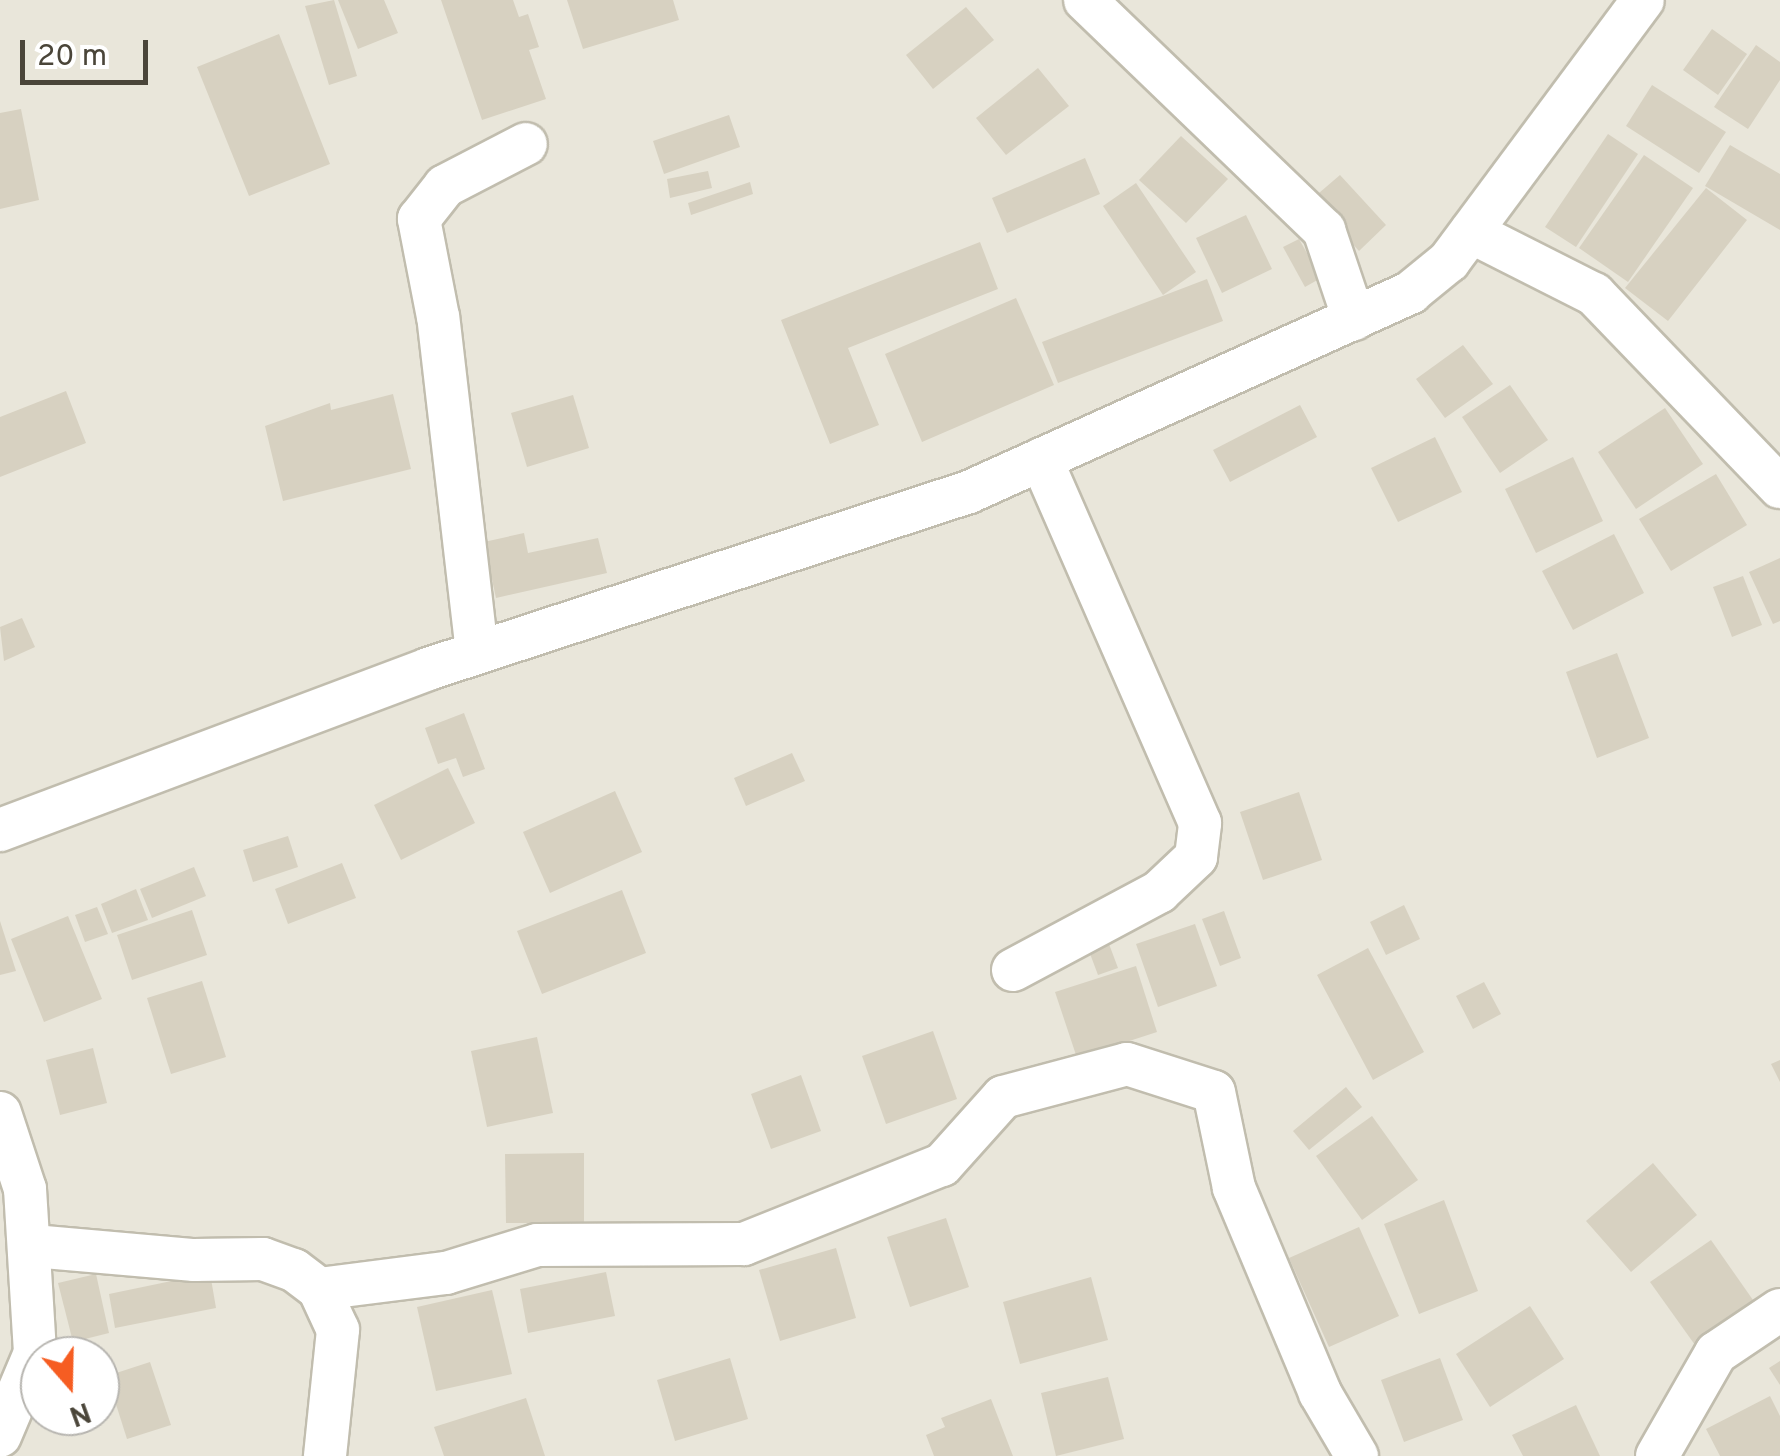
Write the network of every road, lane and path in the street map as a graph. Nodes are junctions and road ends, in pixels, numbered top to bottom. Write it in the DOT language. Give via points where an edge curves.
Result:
graph roads {
  1 [pos="1085,0"];
  2 [pos="1643,0"];
  3 [pos="526,144"];
  4 [pos="1471,232"];
  5 [pos="1354,319"];
  6 [pos="1040,460"];
  7 [pos="1780,487"];
  8 [pos="477,652"];
  9 [pos="0,830"];
  10 [pos="1013,970"];
  11 [pos="0,1113"];
  12 [pos="32,1246"];
  13 [pos="320,1289"];
  14 [pos="1780,1310"];
  15 [pos="0,1436"];
  16 [pos="325,1456"];
  17 [pos="1358,1456"];
  18 [pos="1657,1456"];
  1 -- 5 [label="street" via="1324,230"];
  2 -- 4 [label="street"];
  3 -- 8 [label="street" via="445,186 418,219 438,316"];
  4 -- 5 [label="street" via="1411,292"];
  4 -- 7 [label="street" via="1594,294"];
  5 -- 6 [label="street"];
  6 -- 8 [label="street" via="969,492"];
  6 -- 10 [label="street" via="1200,822 1196,857 1159,892"];
  8 -- 9 [label="street"];
  11 -- 12 [label="street" via="25,1190"];
  12 -- 13 [label="street" via="263,1259"];
  12 -- 15 [label="street" via="34,1353"];
  13 -- 16 [label="street" via="338,1330"];
  13 -- 17 [label="street" via="446,1273 537,1245 744,1244 942,1166 1003,1097 1126,1064 1214,1092 1234,1188 1320,1393"];
  14 -- 18 [label="street" via="1716,1353"];
}
